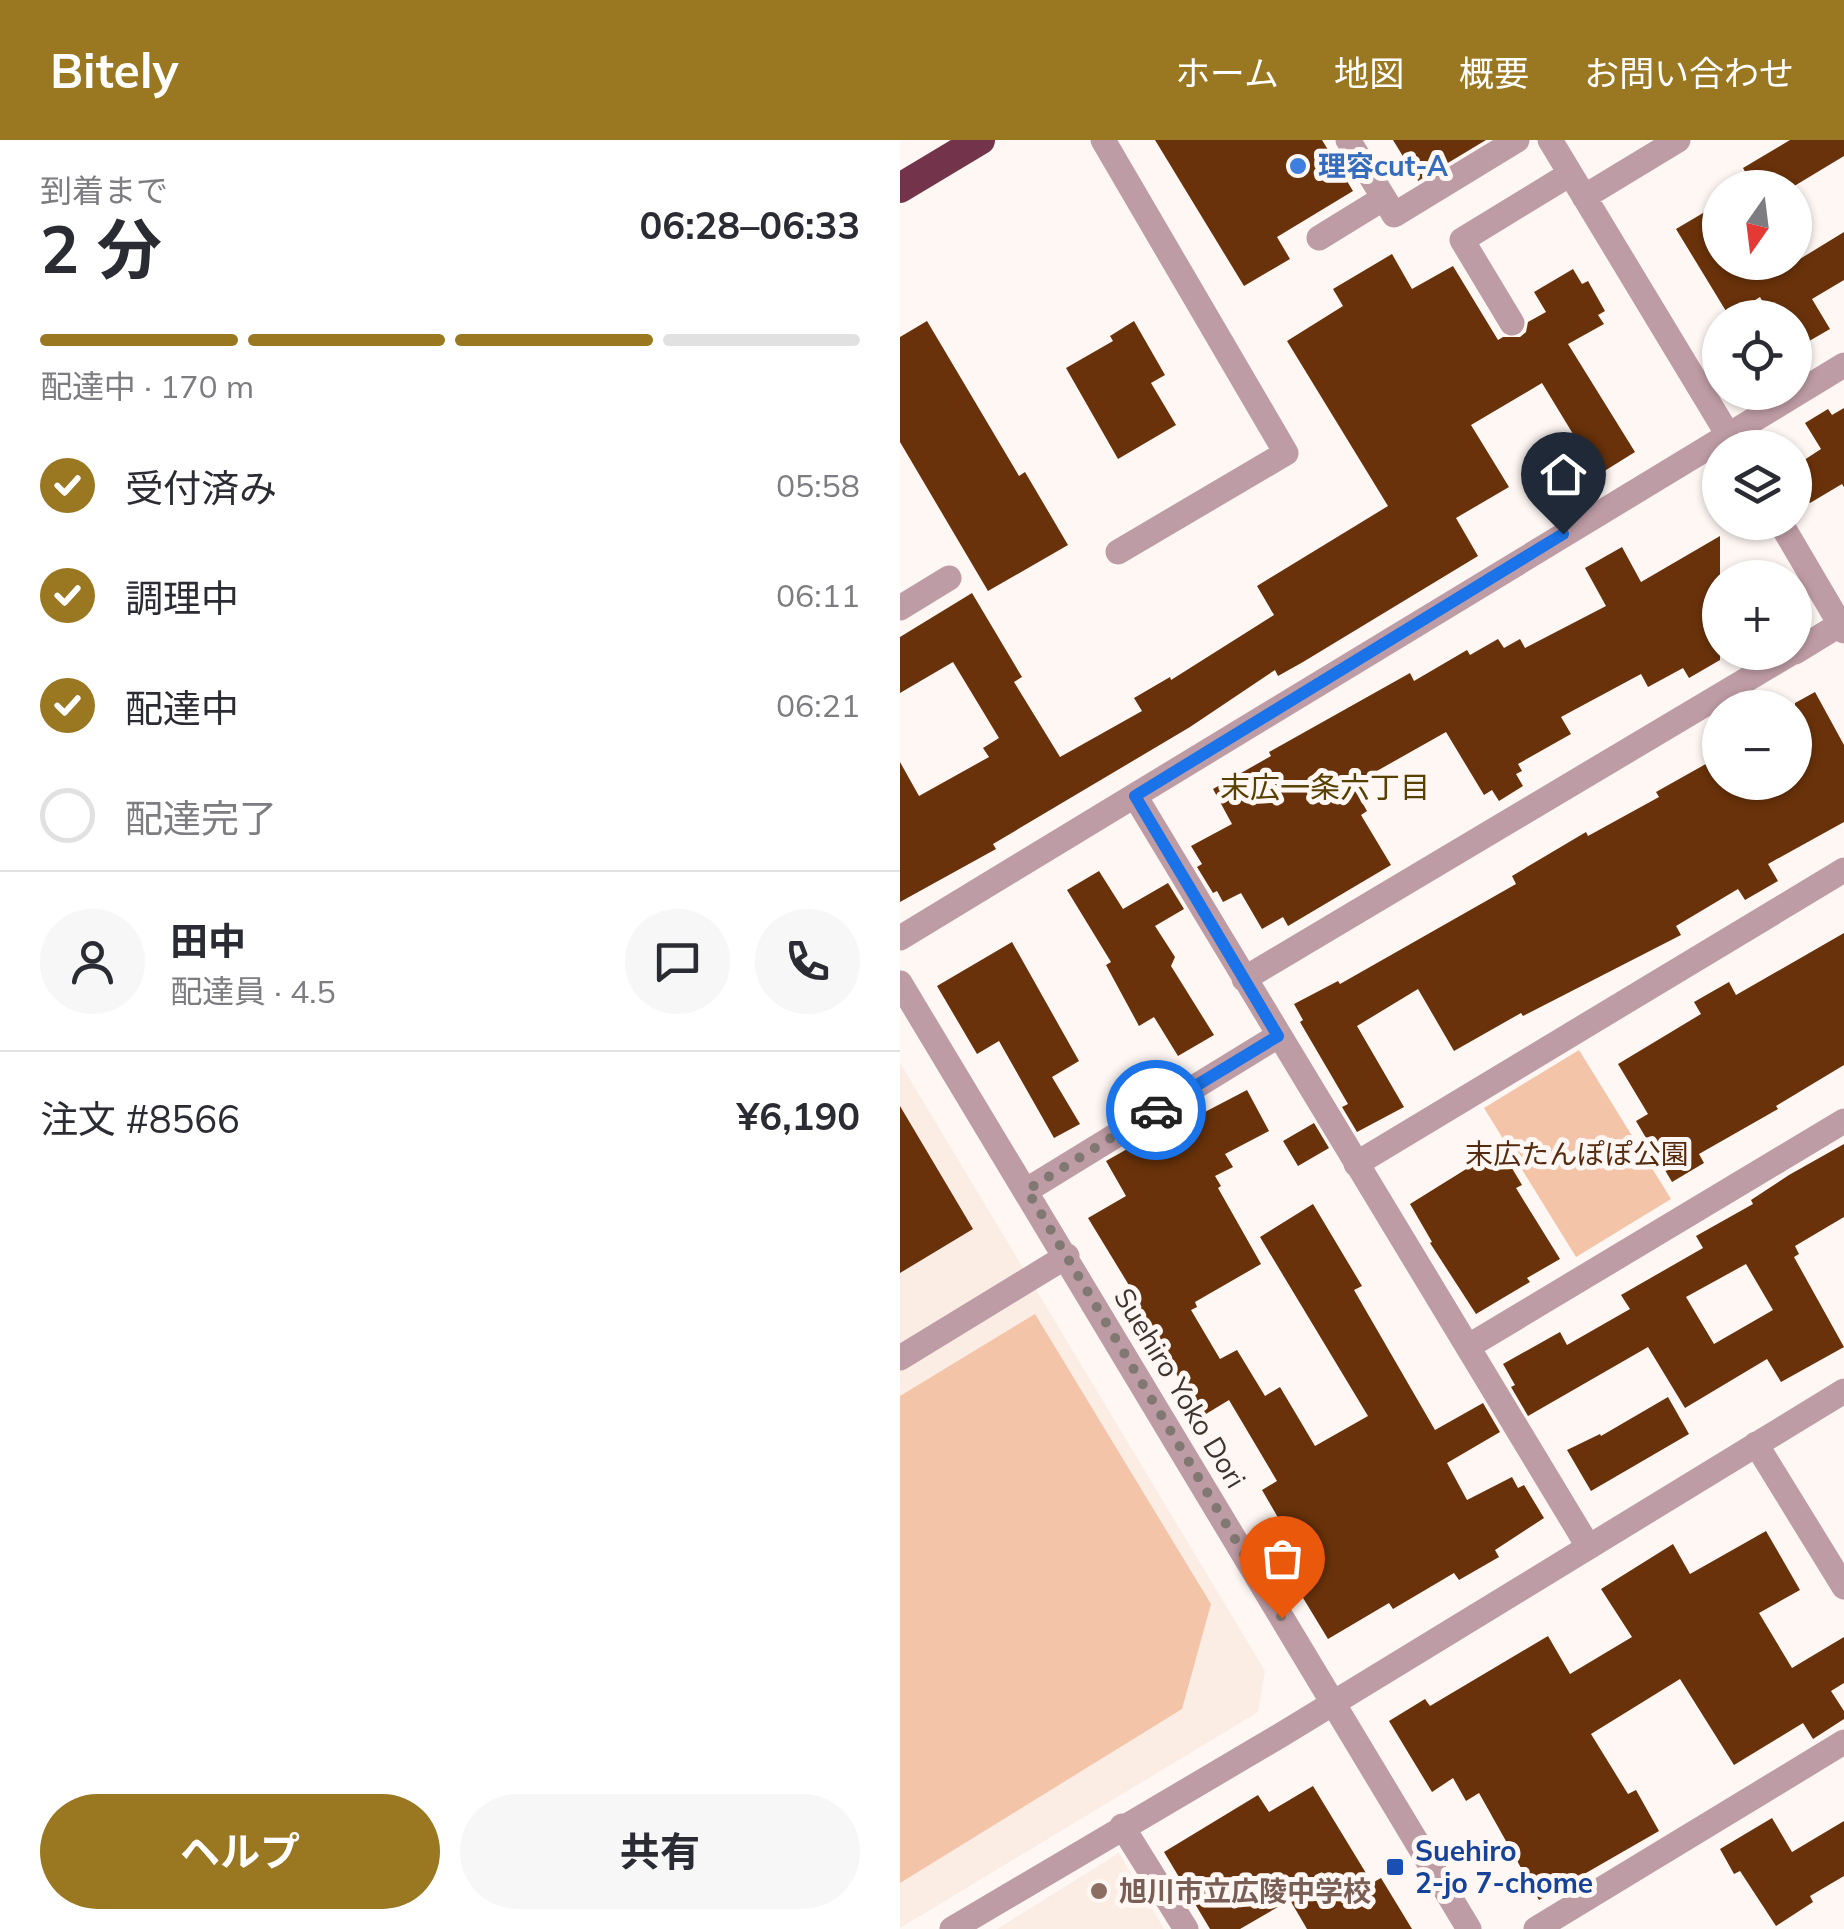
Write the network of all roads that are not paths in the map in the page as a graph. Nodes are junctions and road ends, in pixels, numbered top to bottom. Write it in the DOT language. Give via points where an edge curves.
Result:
graph roads {
  1 [pos="980,140"];
  2 [pos="1103,140"];
  3 [pos="1348,140"];
  4 [pos="1517,140"];
  5 [pos="1550,140"];
  6 [pos="1678,140"];
  7 [pos="1570,174"];
  8 [pos="900,188"];
  9 [pos="1584,197"];
  10 [pos="1384,198"];
  11 [pos="1319,238"];
  12 [pos="1512,323"];
  13 [pos="1844,365"];
  14 [pos="1725,430"];
  15 [pos="1748,430"];
  16 [pos="1702,459"];
  17 [pos="1791,540"];
  18 [pos="1118,552"];
  19 [pos="949,578"];
  20 [pos="900,608"];
  21 [pos="1843,626"];
  22 [pos="1812,642"];
  23 [pos="1764,670"];
  24 [pos="1135,796"];
  25 [pos="1844,870"];
  26 [pos="900,938"];
  27 [pos="1244,979"];
  28 [pos="900,982"];
  29 [pos="1278,1036"];
  30 [pos="1844,1120"];
  31 [pos="1356,1164"];
  32 [pos="1027,1190"];
  33 [pos="1067,1256"];
  34 [pos="1469,1346"];
  35 [pos="900,1358"];
  36 [pos="1844,1391"];
  37 [pos="1756,1444"];
  38 [pos="1588,1546"];
  39 [pos="1844,1586"];
  40 [pos="1333,1703"];
  41 [pos="1844,1742"];
  42 [pos="1122,1826"];
  43 [pos="952,1929"];
  44 [pos="1186,1929"];
  45 [pos="1468,1929"];
  46 [pos="1536,1929"];
  1 -- 8 [label="highway"];
  2 -- 18 [label="street" via="1286,453"];
  3 -- 10 [label="street"];
  4 -- 10 [label="street" via="1394,215"];
  5 -- 7 [label="street"];
  6 -- 9 [label="street"];
  7 -- 9 [label="street"];
  7 -- 12 [label="street" via="1462,240"];
  9 -- 14 [label="street"];
  10 -- 11 [label="street"];
  13 -- 15 [label="street"];
  16 -- 24 [label="street"];
  17 -- 21 [label="street"];
  19 -- 20 [label="street"];
  21 -- 22 [label="street"];
  23 -- 27 [label="street"];
  24 -- 26 [label="street"];
  24 -- 27 [label="street"];
  25 -- 31 [label="street"];
  27 -- 29 [label="street"];
  28 -- 32 [label="street, Suehiro Yoko Dori"];
  29 -- 31 [label="street"];
  29 -- 32 [label="street"];
  30 -- 34 [label="street"];
  31 -- 34 [label="street"];
  32 -- 33 [label="street, Suehiro Yoko Dori"];
  33 -- 35 [label="street"];
  33 -- 40 [label="street, Suehiro Yoko Dori"];
  34 -- 38 [label="street"];
  36 -- 37 [label="street"];
  37 -- 38 [label="street"];
  37 -- 39 [label="street"];
  38 -- 40 [label="street"];
  40 -- 42 [label="street"];
  40 -- 45 [label="street, Suehiro Yoko Dori"];
  41 -- 46 [label="street"];
  42 -- 43 [label="street"];
  42 -- 44 [label="street"];
}
